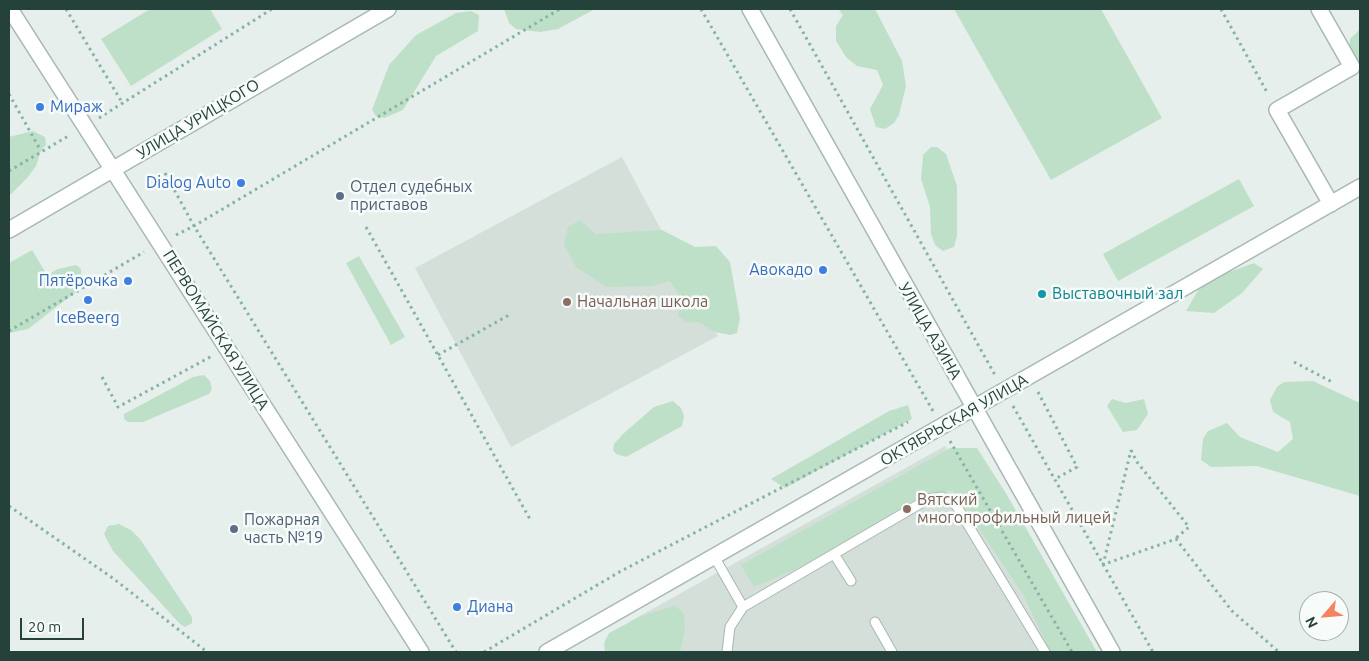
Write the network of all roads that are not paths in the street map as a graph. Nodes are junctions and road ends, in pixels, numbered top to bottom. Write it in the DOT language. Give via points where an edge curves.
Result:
graph roads {
  1 [pos="10,9"];
  2 [pos="388,9"];
  3 [pos="750,9"];
  4 [pos="1319,9"];
  5 [pos="112,170"];
  6 [pos="1360,187"];
  7 [pos="1331,204"];
  8 [pos="9,230"];
  9 [pos="974,408"];
  10 [pos="834,554"];
  11 [pos="715,558"];
  12 [pos="851,581"];
  13 [pos="742,607"];
  14 [pos="875,622"];
  15 [pos="421,652"];
  16 [pos="547,652"];
  17 [pos="727,652"];
  18 [pos="892,652"];
  19 [pos="1045,652"];
  20 [pos="1112,652"];
  1 -- 5 [label="street, ПЕРВОМАЙСКАЯ УЛИЦА"];
  2 -- 5 [label="street, УЛИЦА УРИЦКОГО"];
  3 -- 9 [label="street, УЛИЦА АЗИНА"];
  4 -- 7 [label="street" via="1352,67 1277,110"];
  5 -- 8 [label="street, УЛИЦА УРИЦКОГО"];
  5 -- 15 [label="street, ПЕРВОМАЙСКАЯ УЛИЦА"];
  6 -- 7 [label="street, ОКТЯБРЬСКАЯ УЛИЦА"];
  7 -- 9 [label="street, ОКТЯБРЬСКАЯ УЛИЦА"];
  9 -- 11 [label="street, ОКТЯБРЬСКАЯ УЛИЦА"];
  9 -- 20 [label="street, УЛИЦА АЗИНА"];
  10 -- 12 [label="lane"];
  10 -- 13 [label="lane"];
  10 -- 19 [label="lane" via="928,499 942,497 956,505"];
  11 -- 13 [label="lane"];
  11 -- 16 [label="street, ОКТЯБРЬСКАЯ УЛИЦА"];
  13 -- 17 [label="lane" via="730,627"];
  14 -- 18 [label="lane"];
}
